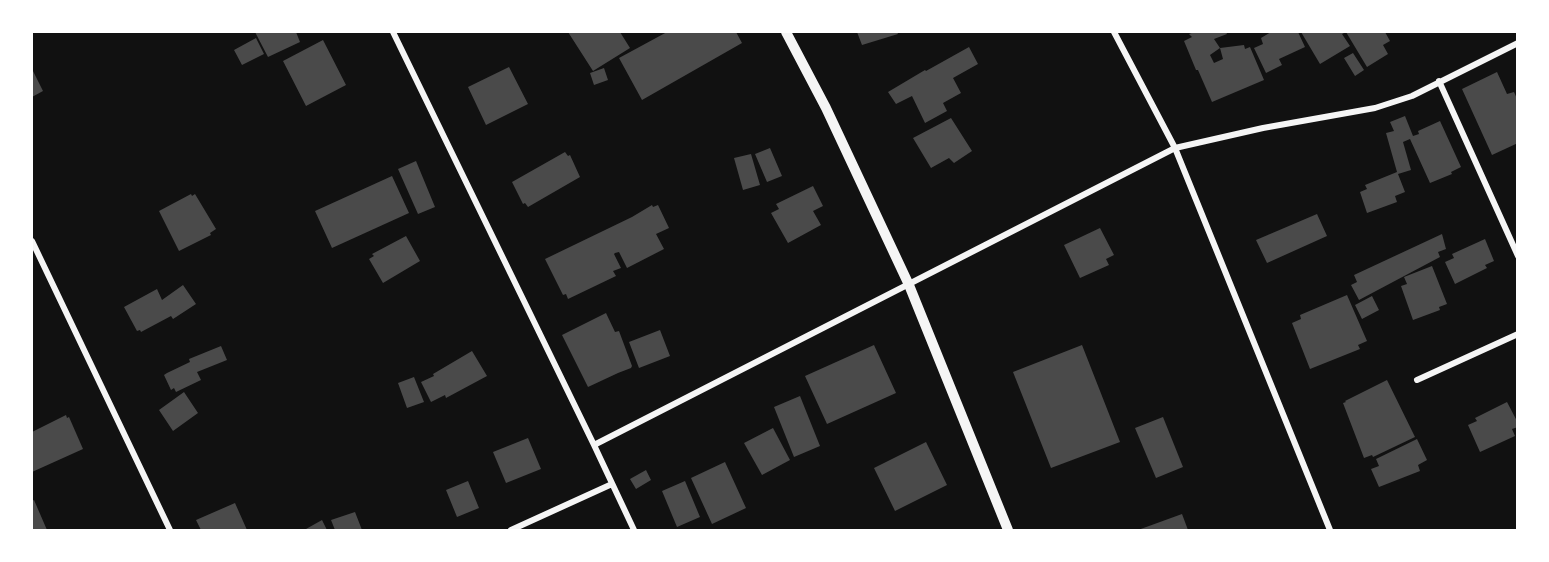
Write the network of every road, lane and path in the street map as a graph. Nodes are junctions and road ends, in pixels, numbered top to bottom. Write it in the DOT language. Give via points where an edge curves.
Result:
graph roads {
  1 [pos="393,32"];
  2 [pos="786,32"];
  3 [pos="1114,32"];
  4 [pos="1518,43"];
  5 [pos="1438,81"];
  6 [pos="1175,148"];
  7 [pos="32,241"];
  8 [pos="1518,256"];
  9 [pos="909,285"];
  10 [pos="1518,334"];
  11 [pos="1417,380"];
  12 [pos="594,445"];
  13 [pos="612,484"];
  14 [pos="170,531"];
  15 [pos="511,531"];
  16 [pos="634,531"];
  17 [pos="1008,531"];
  18 [pos="1330,531"];
  1 -- 12 [label="street"];
  2 -- 9 [label="street"];
  3 -- 6 [label="street"];
  4 -- 5 [label="street"];
  5 -- 6 [label="street" via="1412,96 1375,108"];
  5 -- 8 [label="street"];
  6 -- 9 [label="street"];
  6 -- 18 [label="street"];
  7 -- 14 [label="street"];
  9 -- 12 [label="street"];
  9 -- 17 [label="street"];
  10 -- 11 [label="street"];
  12 -- 13 [label="street"];
  13 -- 15 [label="street"];
  13 -- 16 [label="street"];
}
